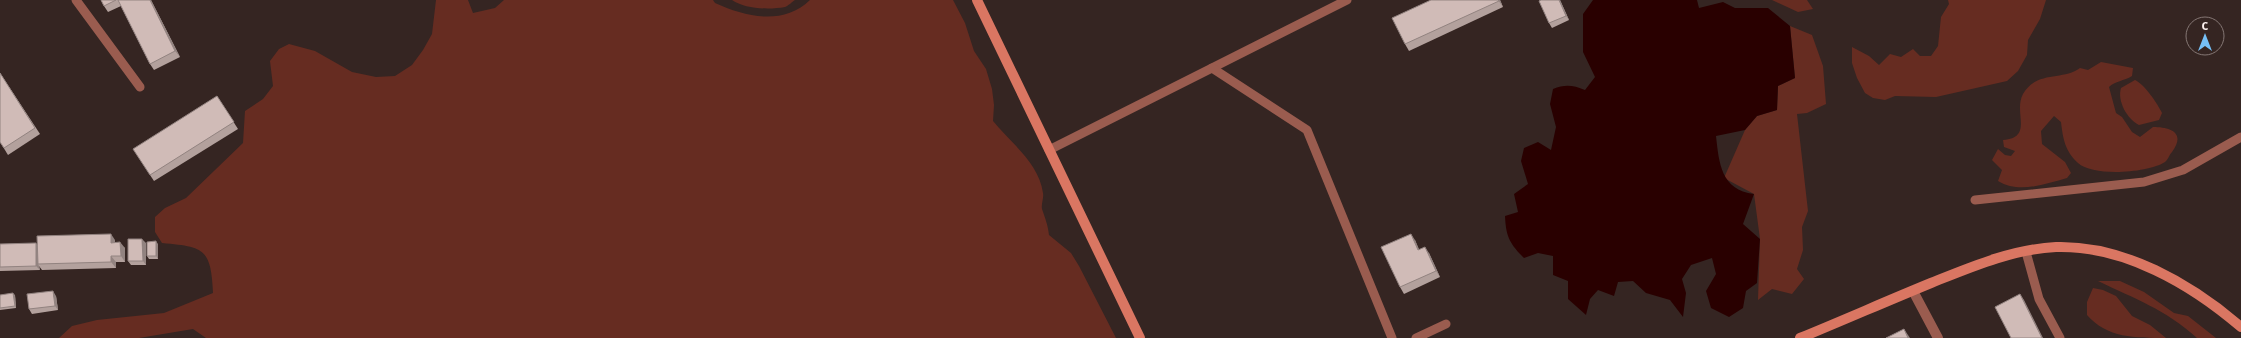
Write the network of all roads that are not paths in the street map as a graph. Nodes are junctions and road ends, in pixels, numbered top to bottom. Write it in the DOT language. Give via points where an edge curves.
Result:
graph roads {
  1 [pos="76,0"];
  2 [pos="977,0"];
  3 [pos="1347,0"];
  4 [pos="1212,68"];
  5 [pos="140,87"];
  6 [pos="2241,137"];
  7 [pos="1049,150"];
  8 [pos="1975,200"];
  9 [pos="2026,252"];
  10 [pos="1913,291"];
  11 [pos="1446,324"];
  12 [pos="2241,327"];
  13 [pos="1140,338"];
  14 [pos="1392,338"];
  15 [pos="1416,338"];
  16 [pos="1800,338"];
  17 [pos="1938,338"];
  18 [pos="2060,338"];
  1 -- 5 [label="lane"];
  2 -- 7 [label="street"];
  3 -- 4 [label="lane"];
  4 -- 7 [label="lane"];
  4 -- 14 [label="lane" via="1307,130"];
  6 -- 8 [label="lane" via="2184,170 2144,182"];
  7 -- 13 [label="street"];
  9 -- 10 [label="street" via="1991,261"];
  9 -- 12 [label="street" via="2056,247 2093,250 2123,258 2157,271 2194,290"];
  9 -- 18 [label="lane" via="2039,299"];
  10 -- 16 [label="street"];
  10 -- 17 [label="street"];
  11 -- 15 [label="lane"];
}
